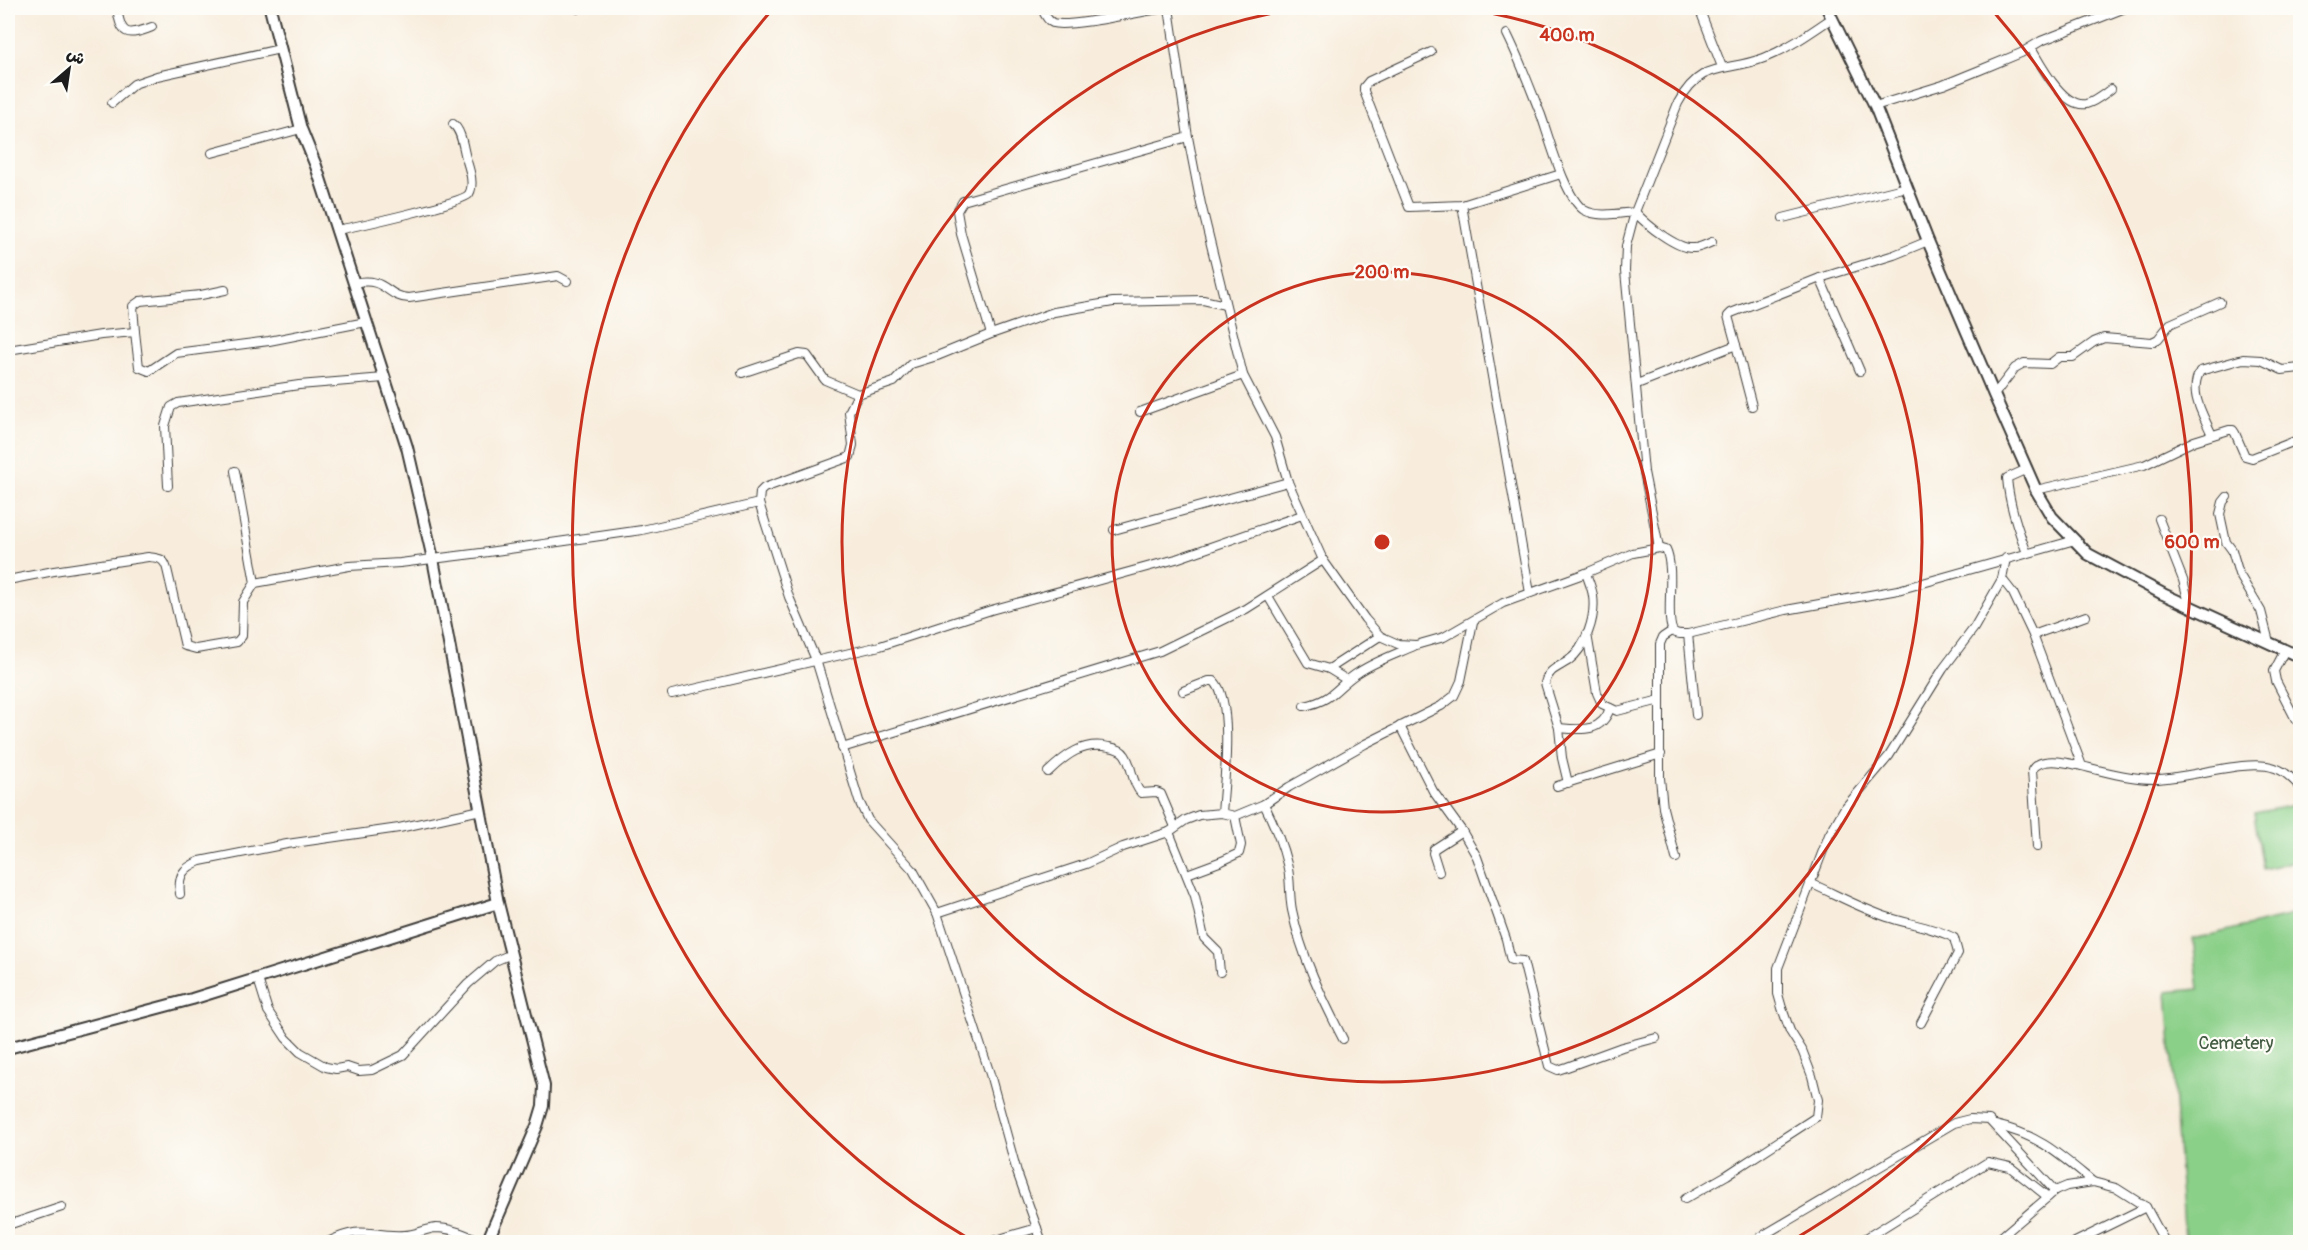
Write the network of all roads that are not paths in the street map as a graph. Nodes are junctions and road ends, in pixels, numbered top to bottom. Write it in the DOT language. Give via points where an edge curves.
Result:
graph roads {
  1 [pos="117,8"];
  2 [pos="270,8"];
  3 [pos="1164,8"];
  4 [pos="1169,8"];
  5 [pos="1699,8"];
  6 [pos="1827,8"];
  7 [pos="2124,8"];
  8 [pos="1044,13"];
  9 [pos="1832,18"];
  10 [pos="152,27"];
  11 [pos="1507,34"];
  12 [pos="2031,48"];
  13 [pos="280,49"];
  14 [pos="1431,52"];
  15 [pos="1722,67"];
  16 [pos="2111,89"];
  17 [pos="112,103"];
  18 [pos="1875,106"];
  19 [pos="453,124"];
  20 [pos="301,129"];
  21 [pos="1188,137"];
  22 [pos="212,153"];
  23 [pos="1561,174"];
  24 [pos="1907,187"];
  25 [pos="1462,205"];
  26 [pos="1635,212"];
  27 [pos="1783,218"];
  28 [pos="336,230"];
  29 [pos="1928,241"];
  30 [pos="1712,242"];
  31 [pos="1820,278"];
  32 [pos="567,281"];
  33 [pos="354,283"];
  34 [pos="225,290"];
  35 [pos="2220,302"];
  36 [pos="1225,304"];
  37 [pos="366,322"];
  38 [pos="135,332"];
  39 [pos="990,334"];
  40 [pos="1736,345"];
  41 [pos="8,350"];
  42 [pos="2301,368"];
  43 [pos="1860,370"];
  44 [pos="742,373"];
  45 [pos="1243,375"];
  46 [pos="384,378"];
  47 [pos="1637,384"];
  48 [pos="858,394"];
  49 [pos="1994,395"];
  50 [pos="1752,406"];
  51 [pos="1140,412"];
  52 [pos="2212,435"];
  53 [pos="2301,439"];
  54 [pos="2027,469"];
  55 [pos="234,471"];
  56 [pos="1288,482"];
  57 [pos="168,486"];
  58 [pos="2036,490"];
  59 [pos="2227,497"];
  60 [pos="759,503"];
  61 [pos="1302,515"];
  62 [pos="2159,519"];
  63 [pos="1114,530"];
  64 [pos="2075,540"];
  65 [pos="1659,548"];
  66 [pos="2027,553"];
  67 [pos="2006,558"];
  68 [pos="433,559"];
  69 [pos="1323,560"];
  70 [pos="1586,573"];
  71 [pos="2002,579"];
  72 [pos="8,580"];
  73 [pos="255,583"];
  74 [pos="1530,593"];
  75 [pos="1268,596"];
  76 [pos="2190,607"];
  77 [pos="2086,616"];
  78 [pos="1473,622"];
  79 [pos="1672,631"];
  80 [pos="1587,633"];
  81 [pos="1688,634"];
  82 [pos="2033,635"];
  83 [pos="1380,636"];
  84 [pos="2270,642"];
  85 [pos="1416,645"];
  86 [pos="2301,645"];
  87 [pos="2292,653"];
  88 [pos="816,660"];
  89 [pos="1329,669"];
  90 [pos="1347,680"];
  91 [pos="1183,691"];
  92 [pos="672,694"];
  93 [pos="1660,699"];
  94 [pos="1304,706"];
  95 [pos="1610,708"];
  96 [pos="1696,716"];
  97 [pos="2296,720"];
  98 [pos="1400,726"];
  99 [pos="1559,728"];
  100 [pos="842,748"];
  101 [pos="1661,754"];
  102 [pos="2082,766"];
  103 [pos="1048,772"];
  104 [pos="1568,783"];
  105 [pos="1557,786"];
  106 [pos="2301,787"];
  107 [pos="1264,804"];
  108 [pos="481,810"];
  109 [pos="1222,813"];
  110 [pos="1235,816"];
  111 [pos="1172,829"];
  112 [pos="1462,831"];
  113 [pos="2037,847"];
  114 [pos="1676,858"];
  115 [pos="1439,872"];
  116 [pos="1187,874"];
  117 [pos="1810,883"];
  118 [pos="180,894"];
  119 [pos="498,903"];
  120 [pos="937,913"];
  121 [pos="509,955"];
  122 [pos="1220,972"];
  123 [pos="258,978"];
  124 [pos="1921,1023"];
  125 [pos="1656,1038"];
  126 [pos="1342,1039"];
  127 [pos="8,1048"];
  128 [pos="1993,1124"];
  129 [pos="2093,1182"];
  130 [pos="2055,1191"];
  131 [pos="2048,1197"];
  132 [pos="1685,1199"];
  133 [pos="62,1207"];
  134 [pos="2146,1207"];
  135 [pos="8,1225"];
  136 [pos="1037,1228"];
  137 [pos="1863,1240"];
  138 [pos="328,1242"];
  139 [pos="486,1242"];
  140 [pos="989,1242"];
  141 [pos="1042,1242"];
  142 [pos="1386,1242"];
  143 [pos="1398,1242"];
  144 [pos="1752,1242"];
  145 [pos="1995,1242"];
  146 [pos="2075,1242"];
  147 [pos="2165,1242"];
  1 -- 10 [label="street" via="124,31 138,33"];
  2 -- 13 [label="street"];
  3 -- 8 [label="street" via="1056,24"];
  4 -- 21 [label="street"];
  5 -- 15 [label="street"];
  6 -- 9 [label="street"];
  7 -- 12 [label="street"];
  9 -- 15 [label="street" via="1796,44 1762,59"];
  9 -- 18 [label="street"];
  11 -- 23 [label="street"];
  12 -- 16 [label="street" via="2052,82 2071,102 2087,104"];
  12 -- 18 [label="street" via="1943,85"];
  13 -- 17 [label="street" via="158,76 134,84"];
  13 -- 20 [label="street"];
  14 -- 25 [label="street" via="1369,81 1364,91 1409,207"];
  15 -- 26 [label="street" via="1695,78 1685,90"];
  18 -- 24 [label="street"];
  19 -- 28 [label="street" via="459,130 470,171 469,194"];
  20 -- 22 [label="street"];
  20 -- 28 [label="street"];
  21 -- 36 [label="street"];
  21 -- 39 [label="street" via="963,201 957,211 961,234"];
  23 -- 25 [label="street"];
  23 -- 26 [label="street" via="1583,210 1594,214"];
  24 -- 27 [label="street"];
  24 -- 29 [label="street"];
  25 -- 74 [label="street"];
  26 -- 30 [label="street" via="1652,229 1693,249"];
  26 -- 47 [label="street" via="1626,246 1625,271"];
  28 -- 33 [label="street"];
  29 -- 31 [label="street"];
  29 -- 49 [label="street"];
  31 -- 40 [label="street" via="1731,313 1728,316"];
  31 -- 43 [label="street"];
  32 -- 33 [label="street" via="558,276 408,298 378,282"];
  33 -- 37 [label="street"];
  34 -- 38 [label="street" via="140,301 133,306"];
  35 -- 49 [label="street" via="2170,324 2152,342 2104,338 2073,357 2059,357 2050,364 2024,363 2015,368"];
  36 -- 39 [label="street" via="1203,300 1087,305"];
  36 -- 45 [label="street"];
  37 -- 38 [label="street" via="176,352 149,371 139,367"];
  37 -- 46 [label="street"];
  38 -- 41 [label="street"];
  39 -- 48 [label="street" via="911,364 894,382"];
  40 -- 47 [label="street"];
  40 -- 50 [label="street"];
  42 -- 52 [label="street" via="2282,370 2261,360 2243,359 2200,372 2195,394"];
  44 -- 48 [label="street" via="799,354 807,355 825,380"];
  45 -- 51 [label="street"];
  45 -- 56 [label="street" via="1275,437"];
  46 -- 57 [label="street" via="299,385 178,403 171,407 165,426"];
  46 -- 68 [label="street" via="406,447"];
  47 -- 65 [label="street" via="1644,472"];
  48 -- 60 [label="street" via="849,412 853,445 850,457 764,488"];
  49 -- 54 [label="street"];
  52 -- 53 [label="street" via="2234,430 2245,456 2253,458"];
  52 -- 58 [label="street" via="2144,465"];
  54 -- 58 [label="street"];
  54 -- 66 [label="street" via="2007,477 2014,520"];
  55 -- 73 [label="street"];
  56 -- 61 [label="street"];
  56 -- 63 [label="street"];
  58 -- 64 [label="street" via="2052,517"];
  59 -- 84 [label="street" via="2220,514 2221,525 2239,574 2265,621"];
  60 -- 68 [label="street" via="642,530"];
  60 -- 88 [label="street" via="789,597"];
  61 -- 69 [label="street"];
  61 -- 88 [label="street" via="1176,559 991,610 880,646"];
  62 -- 76 [label="street"];
  64 -- 66 [label="street"];
  64 -- 76 [label="street" via="2088,554"];
  65 -- 70 [label="street" via="1633,553"];
  65 -- 79 [label="street" via="1666,550 1670,558"];
  66 -- 67 [label="street"];
  67 -- 71 [label="street"];
  67 -- 81 [label="street" via="1898,590 1786,610"];
  68 -- 73 [label="street" via="349,566"];
  68 -- 108 [label="street"];
  69 -- 75 [label="street"];
  69 -- 83 [label="street"];
  70 -- 74 [label="street"];
  70 -- 80 [label="street" via="1593,596 1593,618"];
  71 -- 82 [label="street"];
  71 -- 117 [label="street" via="1889,756 1844,809"];
  72 -- 73 [label="street" via="148,557 163,559 182,641 189,649 240,640 243,602"];
  74 -- 78 [label="street" via="1503,603"];
  75 -- 89 [label="street" via="1308,663"];
  75 -- 100 [label="street" via="1222,623 1160,651"];
  76 -- 84 [label="street"];
  77 -- 82 [label="street"];
  78 -- 85 [label="street" via="1444,637"];
  78 -- 98 [label="street" via="1461,681 1454,696"];
  79 -- 81 [label="street"];
  79 -- 93 [label="street" via="1660,644"];
  80 -- 95 [label="street" via="1597,693 1602,704"];
  80 -- 99 [label="street" via="1570,659 1551,670 1545,682"];
  81 -- 96 [label="street"];
  82 -- 102 [label="street"];
  83 -- 85 [label="street" via="1398,644"];
  83 -- 89 [label="street"];
  84 -- 87 [label="street"];
  85 -- 90 [label="street"];
  86 -- 87 [label="street"];
  87 -- 97 [label="street" via="2274,671"];
  88 -- 92 [label="street"];
  88 -- 100 [label="street"];
  89 -- 90 [label="street"];
  90 -- 94 [label="street" via="1329,698"];
  91 -- 109 [label="street" via="1209,681 1218,686 1225,712 1226,740"];
  93 -- 95 [label="street" via="1617,711"];
  93 -- 101 [label="street"];
  95 -- 99 [label="street" via="1602,722 1591,730"];
  98 -- 107 [label="street"];
  98 -- 112 [label="street" via="1433,791"];
  99 -- 104 [label="street"];
  100 -- 120 [label="street" via="868,820 913,870"];
  101 -- 104 [label="street"];
  101 -- 114 [label="street" via="1663,808"];
  102 -- 106 [label="street" via="2157,779 2265,766 2283,772"];
  102 -- 113 [label="street" via="2041,762 2032,770"];
  103 -- 111 [label="street" via="1073,751 1092,744 1114,748 1125,755 1141,793 1161,794"];
  104 -- 105 [label="street"];
  107 -- 110 [label="street"];
  107 -- 126 [label="street" via="1287,865 1292,912 1310,968"];
  108 -- 118 [label="street" via="399,828 200,861 182,873"];
  108 -- 119 [label="street"];
  109 -- 110 [label="street"];
  109 -- 111 [label="street" via="1199,815"];
  110 -- 116 [label="street" via="1239,853"];
  111 -- 116 [label="street"];
  111 -- 120 [label="street" via="1086,864"];
  112 -- 115 [label="street" via="1433,850"];
  112 -- 125 [label="street" via="1489,886 1511,960 1523,961 1549,1066 1558,1070"];
  116 -- 122 [label="street" via="1204,938 1218,952"];
  117 -- 124 [label="street" via="1883,916 1954,938 1958,953"];
  117 -- 132 [label="street" via="1778,968 1778,994 1790,1031 1809,1065 1818,1100 1816,1117"];
  119 -- 121 [label="street"];
  119 -- 123 [label="street"];
  120 -- 136 [label="street"];
  121 -- 123 [label="street" via="495,961 468,984 403,1054 372,1070 326,1067 300,1052 268,1011"];
  121 -- 139 [label="street" via="532,1034 544,1095 537,1126"];
  123 -- 127 [label="street"];
  128 -- 129 [label="street" via="2028,1134 2055,1150"];
  128 -- 130 [label="street"];
  128 -- 144 [label="street" via="1981,1118 1954,1123"];
  129 -- 130 [label="street"];
  129 -- 134 [label="street" via="2116,1188"];
  130 -- 131 [label="street"];
  131 -- 137 [label="street" via="2010,1167 1988,1162"];
  131 -- 145 [label="street"];
  133 -- 135 [label="street"];
  134 -- 146 [label="street"];
  134 -- 147 [label="street"];
  136 -- 140 [label="street"];
  136 -- 141 [label="street"];
  138 -- 139 [label="street" via="356,1231 405,1235 438,1228"];
  142 -- 143 [label="street"];
}
